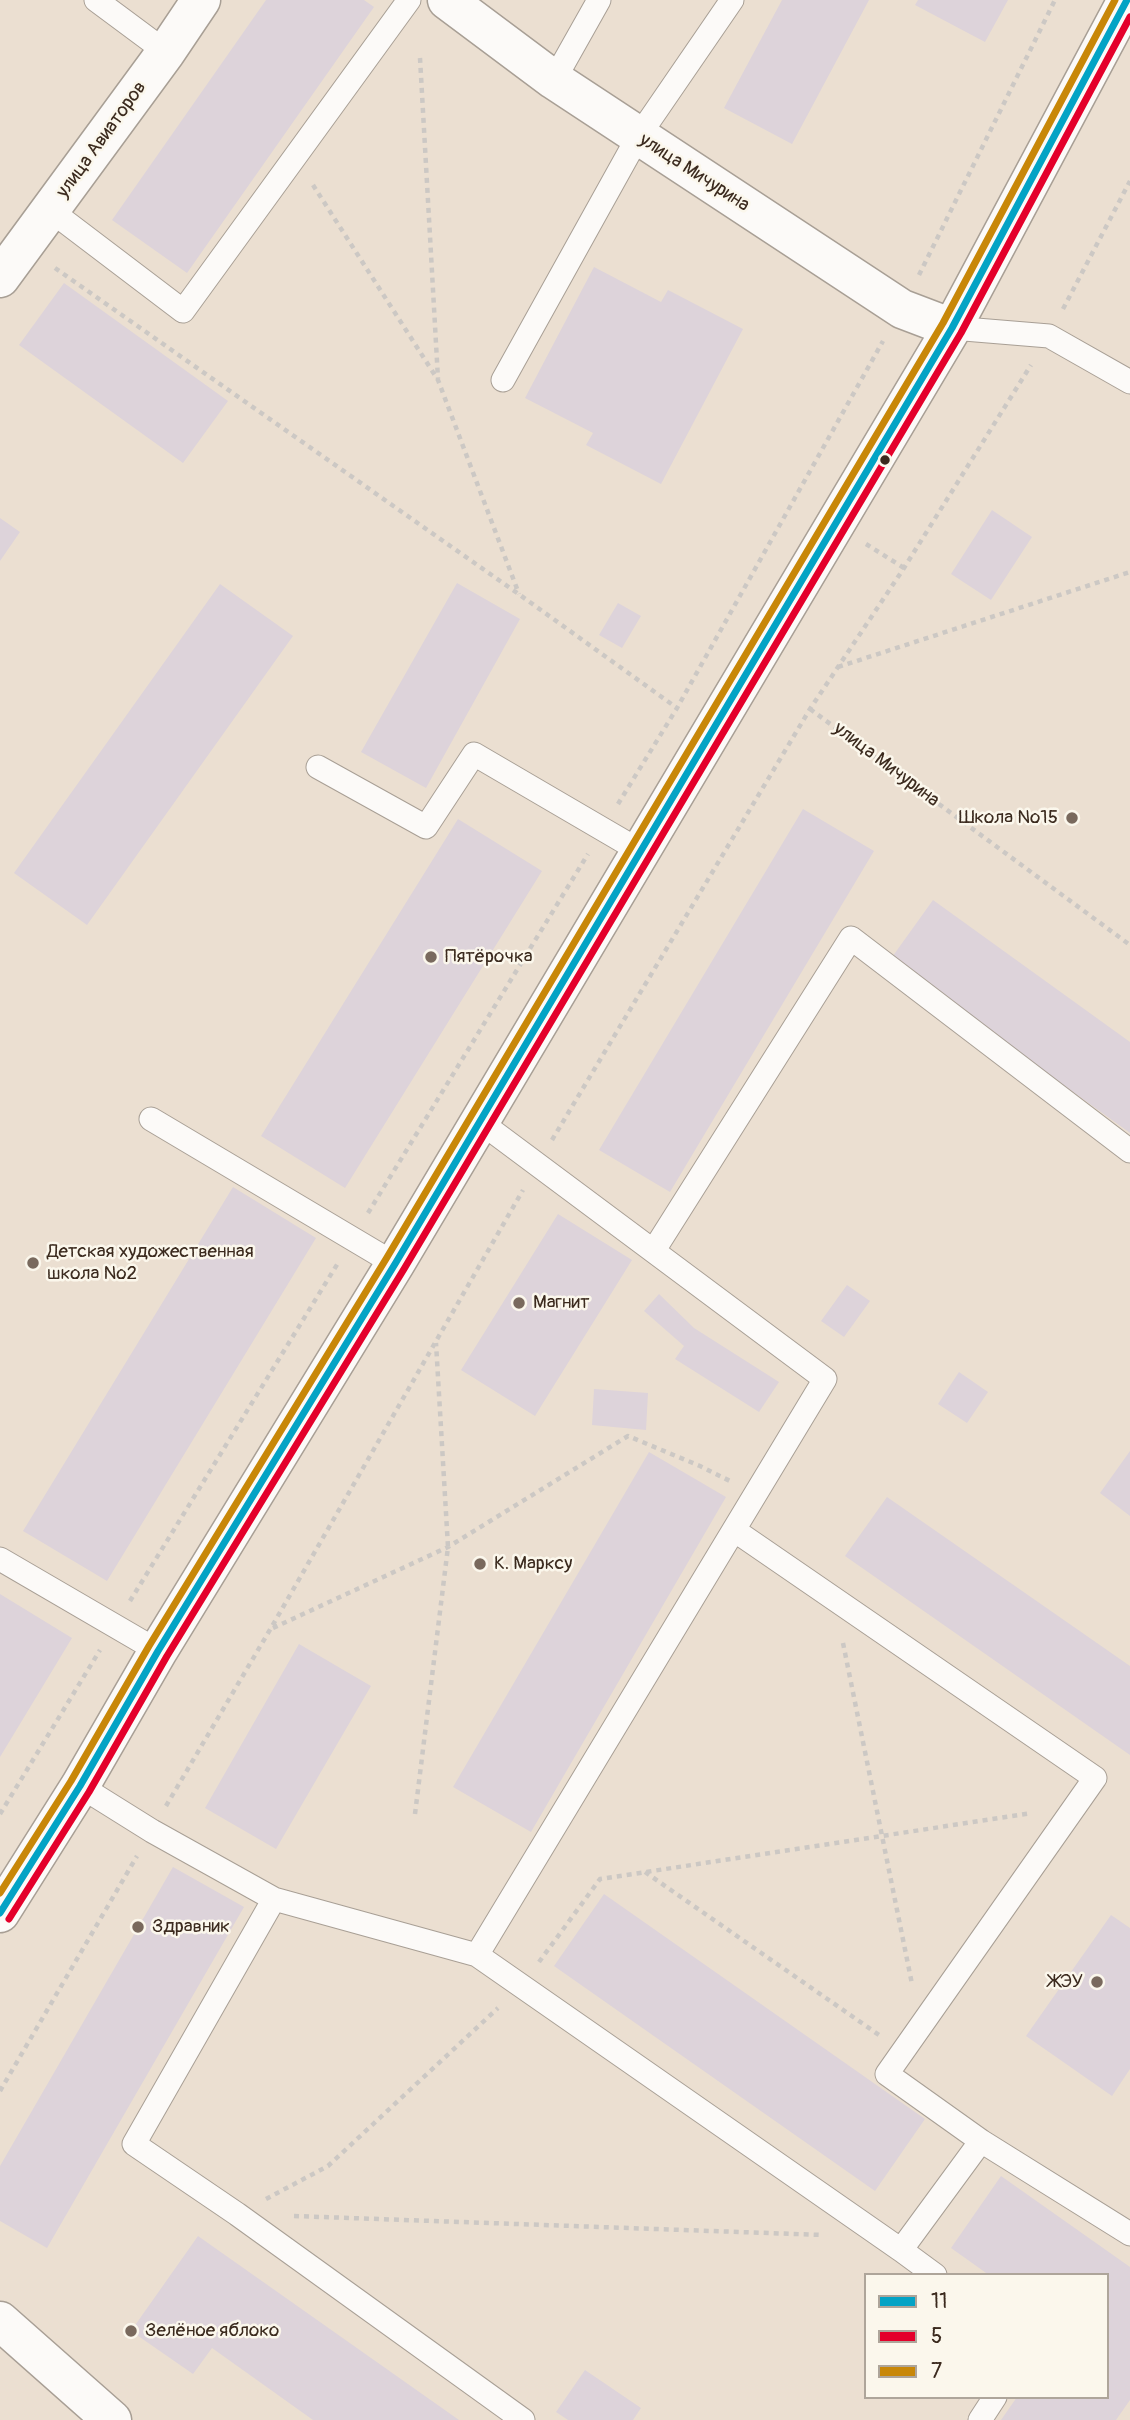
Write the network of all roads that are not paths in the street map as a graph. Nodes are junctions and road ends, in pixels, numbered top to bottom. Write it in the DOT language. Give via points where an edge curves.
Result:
graph roads {
  1 [pos="96,0"];
  2 [pos="201,0"];
  3 [pos="409,0"];
  4 [pos="447,0"];
  5 [pos="599,0"];
  6 [pos="732,0"];
  7 [pos="1127,0"];
  8 [pos="166,52"];
  9 [pos="554,80"];
  10 [pos="638,137"];
  11 [pos="50,211"];
  12 [pos="0,278"];
  13 [pos="952,328"];
  14 [pos="503,380"];
  15 [pos="1130,382"];
  16 [pos="318,767"];
  17 [pos="640,851"];
  18 [pos="151,1119"];
  19 [pos="480,1121"];
  20 [pos="1130,1151"];
  21 [pos="654,1250"];
  22 [pos="395,1264"];
  23 [pos="734,1530"];
  24 [pos="0,1559"];
  25 [pos="158,1651"];
  26 [pos="80,1786"];
  27 [pos="274,1899"];
  28 [pos="0,1913"];
  29 [pos="477,1955"];
  30 [pos="981,2141"];
  31 [pos="1130,2234"];
  32 [pos="891,2244"];
  33 [pos="932,2273"];
  34 [pos="0,2321"];
  35 [pos="994,2399"];
  36 [pos="112,2420"];
  37 [pos="523,2420"];
  38 [pos="980,2420"];
  1 -- 8 [label="lane"];
  2 -- 8 [label="street, улица Авиаторов"];
  3 -- 11 [label="lane" via="183,311"];
  4 -- 9 [label="street, улица Мичурина"];
  5 -- 9 [label="lane"];
  6 -- 10 [label="lane"];
  7 -- 13 [label="street"];
  8 -- 11 [label="street, улица Авиаторов"];
  9 -- 10 [label="street, улица Мичурина"];
  10 -- 13 [label="street, улица Мичурина" via="902,309"];
  10 -- 14 [label="lane"];
  11 -- 12 [label="street, улица Авиаторов"];
  13 -- 15 [label="lane" via="1049,336"];
  13 -- 17 [label="street"];
  16 -- 17 [label="lane" via="426,827 474,754"];
  17 -- 19 [label="street"];
  18 -- 22 [label="lane"];
  19 -- 21 [label="lane"];
  19 -- 22 [label="street"];
  20 -- 21 [label="lane" via="851,938"];
  21 -- 23 [label="lane" via="825,1379"];
  22 -- 25 [label="street"];
  23 -- 29 [label="lane"];
  23 -- 30 [label="lane" via="1095,1778 887,2074"];
  24 -- 25 [label="lane"];
  25 -- 26 [label="street"];
  26 -- 27 [label="lane"];
  26 -- 28 [label="street"];
  27 -- 29 [label="lane"];
  27 -- 37 [label="lane" via="134,2144"];
  29 -- 32 [label="lane"];
  30 -- 31 [label="lane"];
  30 -- 32 [label="lane"];
  32 -- 33 [label="lane"];
  34 -- 36 [label="street"];
  35 -- 38 [label="lane"];
}
